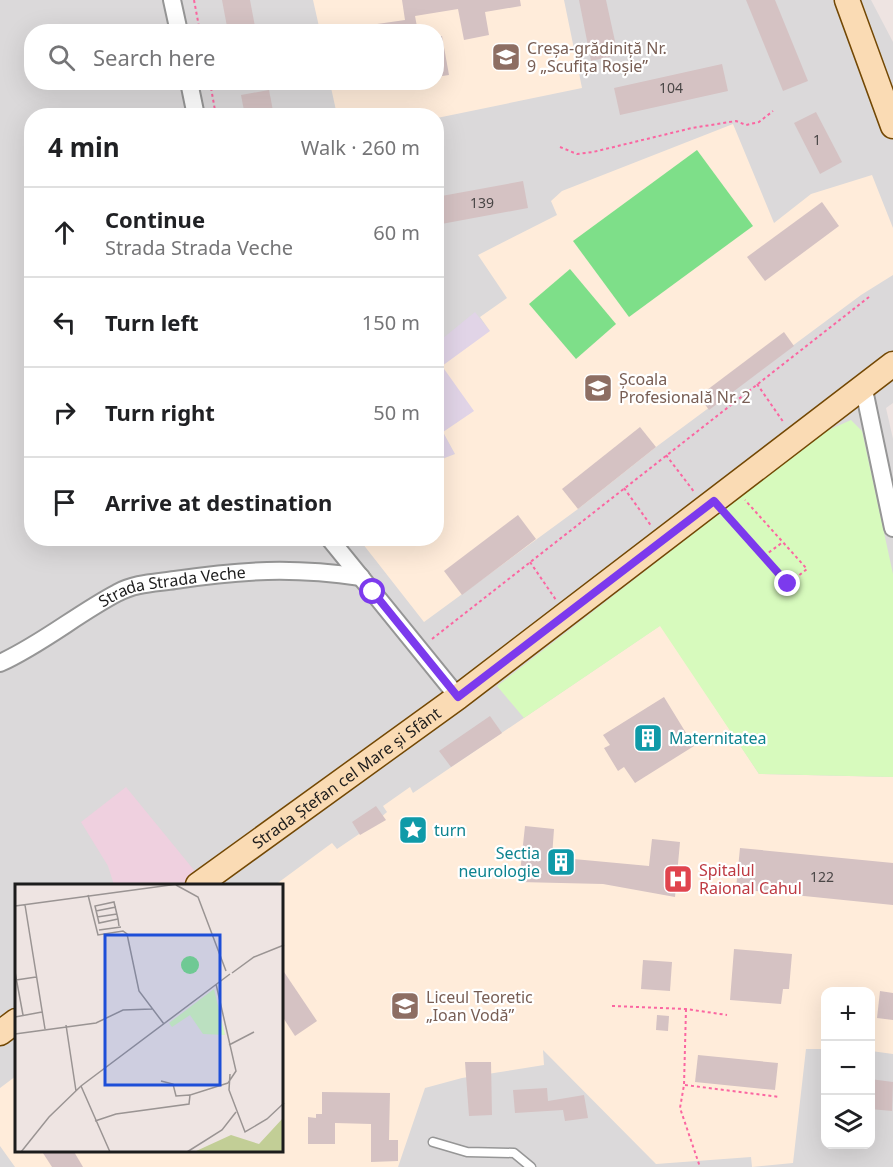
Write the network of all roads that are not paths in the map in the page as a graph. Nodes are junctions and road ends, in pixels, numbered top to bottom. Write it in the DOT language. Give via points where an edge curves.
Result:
graph roads {
  1 [pos="172,0"];
  2 [pos="847,0"];
  3 [pos="177,24"];
  4 [pos="191,90"];
  5 [pos="194,108"];
  6 [pos="893,126"];
  7 [pos="893,363"];
  8 [pos="862,385"];
  9 [pos="893,528"];
  10 [pos="335,546"];
  11 [pos="360,577"];
  12 [pos="0,663"];
  13 [pos="458,697"];
  14 [pos="199,884"];
  15 [pos="15,1022"];
  16 [pos="0,1033"];
  17 [pos="432,1142"];
  18 [pos="531,1167"];
  1 -- 3 [label="street"];
  2 -- 6 [label="main road"];
  4 -- 5 [label="street"];
  7 -- 8 [label="main road, Strada Ștefan cel Mare și Sfânt"];
  8 -- 9 [label="street"];
  8 -- 13 [label="main road, Strada Ștefan cel Mare și Sfânt"];
  10 -- 11 [label="street"];
  11 -- 12 [label="street, Strada Strada Veche" via="315,570 242,570 136,585 117,592 24,652"];
  11 -- 13 [label="street"];
  13 -- 14 [label="main road, Strada Ștefan cel Mare și Sfânt"];
  15 -- 16 [label="main road"];
  17 -- 18 [label="lane" via="467,1152 514,1153"];
}
